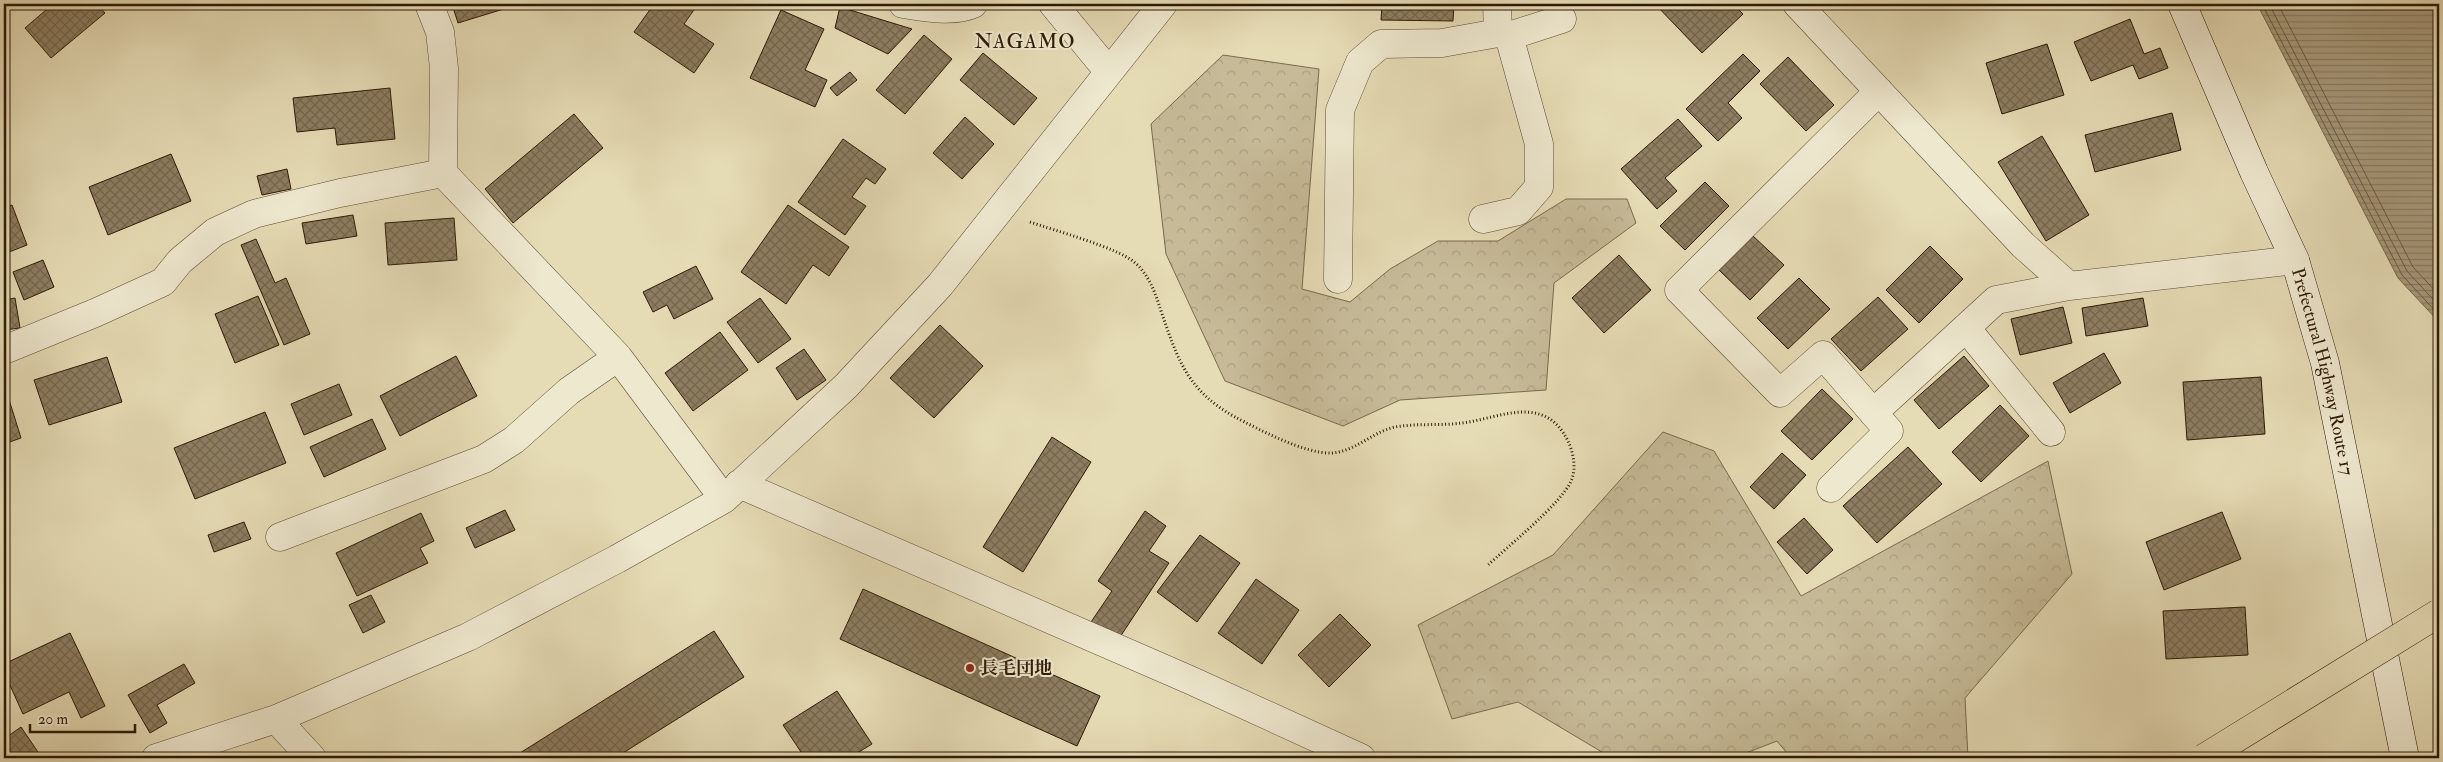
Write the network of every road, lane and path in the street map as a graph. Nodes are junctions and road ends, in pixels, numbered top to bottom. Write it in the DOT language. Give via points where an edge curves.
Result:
graph roads {
  1 [pos="430,4"];
  2 [pos="903,4"];
  3 [pos="973,4"];
  4 [pos="1052,4"];
  5 [pos="1163,4"];
  6 [pos="1497,4"];
  7 [pos="1797,4"];
  8 [pos="2182,4"];
  9 [pos="1562,19"];
  10 [pos="1504,35"];
  11 [pos="1109,72"];
  12 [pos="1879,91"];
  13 [pos="443,174"];
  14 [pos="998,211"];
  15 [pos="1483,219"];
  16 [pos="2295,260"];
  17 [pos="1338,279"];
  18 [pos="2069,286"];
  19 [pos="1966,328"];
  20 [pos="4,350"];
  21 [pos="618,357"];
  22 [pos="1873,413"];
  23 [pos="2051,432"];
  24 [pos="1830,488"];
  25 [pos="732,491"];
  26 [pos="280,537"];
  27 [pos="1487,566"];
  28 [pos="2439,613"];
  29 [pos="276,719"];
  30 [pos="156,758"];
  31 [pos="312,758"];
  32 [pos="1360,758"];
  33 [pos="2204,758"];
  34 [pos="2405,758"];
  1 -- 13 [label="street" via="440,32 444,68"];
  2 -- 3 [label="street" via="928,7"];
  4 -- 11 [label="street"];
  5 -- 11 [label="street"];
  6 -- 10 [label="street"];
  7 -- 12 [label="street"];
  8 -- 16 [label="street, Prefectural Highway Route 17"];
  9 -- 10 [label="street"];
  10 -- 15 [label="street" via="1539,144 1539,187 1518,211"];
  10 -- 17 [label="street" via="1442,43 1381,44 1360,62 1340,110"];
  11 -- 14 [label="street"];
  12 -- 18 [label="street" via="2023,245"];
  12 -- 22 [label="street" via="1679,290 1780,393 1823,355"];
  13 -- 20 [label="street" via="340,192 254,214 215,232 180,261 163,282"];
  13 -- 21 [label="street"];
  14 -- 25 [label="street" via="940,284 846,386"];
  14 -- 27 [label="path" via="1134,261 1153,286 1175,353 1195,386 1214,406 1312,452 1345,451 1394,427 1463,423 1533,411 1551,418 1564,433 1572,450 1574,468 1571,481 1542,514"];
  16 -- 18 [label="street"];
  16 -- 34 [label="street, Prefectural Highway Route 17" via="2325,363"];
  18 -- 19 [label="street" via="1996,300"];
  19 -- 22 [label="street"];
  19 -- 23 [label="street"];
  21 -- 25 [label="street"];
  21 -- 26 [label="street" via="569,391 514,440 484,459"];
  22 -- 24 [label="street" via="1888,431"];
  25 -- 29 [label="street" via="617,559 468,637"];
  25 -- 32 [label="street" via="1181,676"];
  28 -- 33 [label="highway, bridge"];
  29 -- 30 [label="street"];
  29 -- 31 [label="street"];
}
